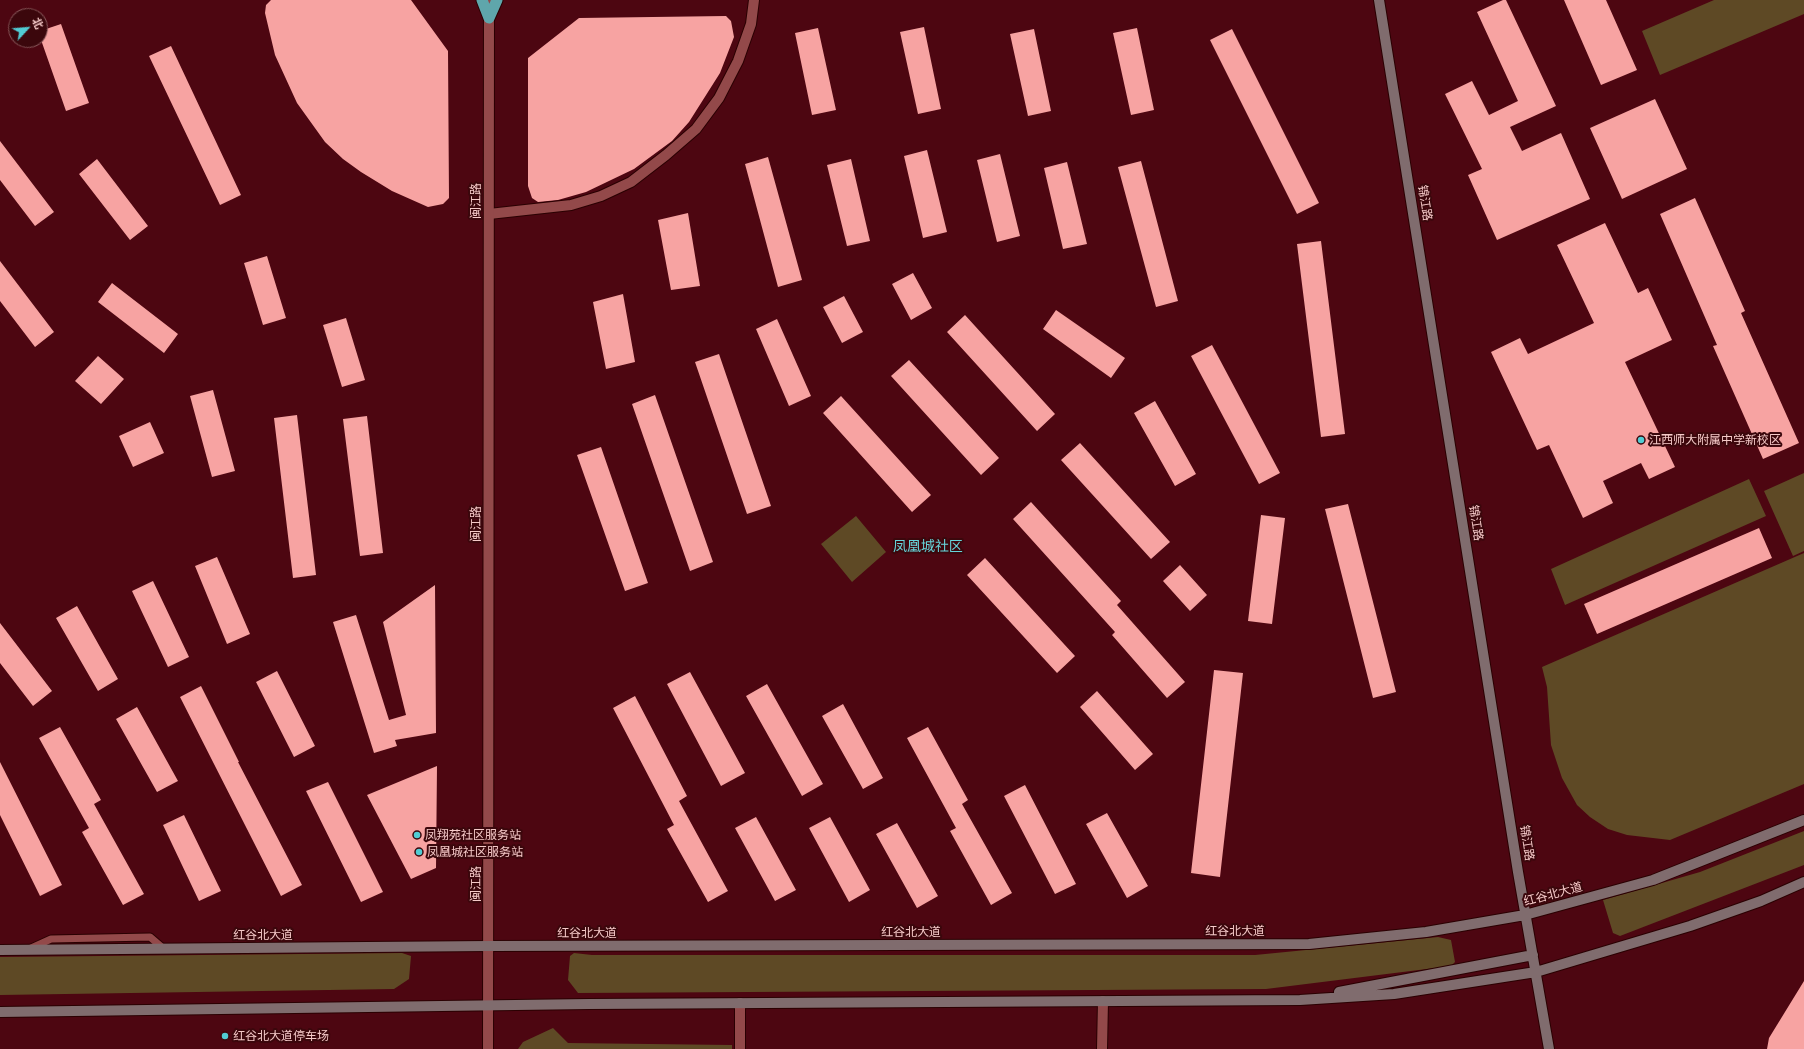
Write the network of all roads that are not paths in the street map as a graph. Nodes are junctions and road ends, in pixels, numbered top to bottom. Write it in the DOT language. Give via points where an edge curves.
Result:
graph roads {
  1 [pos="482,0"];
  2 [pos="489,0"];
  3 [pos="497,0"];
  4 [pos="754,0"];
  5 [pos="1379,0"];
  6 [pos="489,18"];
  7 [pos="489,214"];
  8 [pos="1804,820"];
  9 [pos="1804,882"];
  10 [pos="1525,915"];
  11 [pos="488,946"];
  12 [pos="0,950"];
  13 [pos="1533,955"];
  14 [pos="1536,972"];
  15 [pos="1300,1000"];
  16 [pos="1103,1001"];
  17 [pos="740,1003"];
  18 [pos="488,1005"];
  19 [pos="0,1012"];
  20 [pos="488,1049"];
  21 [pos="740,1049"];
  22 [pos="1102,1049"];
  23 [pos="1549,1049"];
  1 -- 6 [label="highway"];
  2 -- 6 [label="street, 闽江路"];
  3 -- 6 [label="highway"];
  4 -- 7 [label="street" via="751,24 738,61 719,98 696,129 666,155 631,182 601,196 571,205"];
  5 -- 10 [label="main road, 锦江路"];
  6 -- 7 [label="street, 闽江路"];
  7 -- 11 [label="street, 闽江路"];
  8 -- 10 [label="main road, 红谷北大道" via="1653,880"];
  9 -- 14 [label="main road" via="1761,901 1690,926"];
  10 -- 11 [label="main road, 红谷北大道" via="1426,932 1309,944"];
  10 -- 13 [label="main road, 锦江路"];
  11 -- 12 [label="main road, 红谷北大道"];
  11 -- 18 [label="street, 闽江路"];
  13 -- 14 [label="main road, 锦江路"];
  13 -- 15 [label="main road"];
  14 -- 15 [label="main road" via="1394,994"];
  14 -- 23 [label="main road, 锦江路"];
  15 -- 16 [label="main road"];
  16 -- 17 [label="main road"];
  16 -- 22 [label="street"];
  17 -- 18 [label="main road"];
  17 -- 21 [label="street"];
  18 -- 19 [label="main road"];
  18 -- 20 [label="street, 闽江路"];
}
